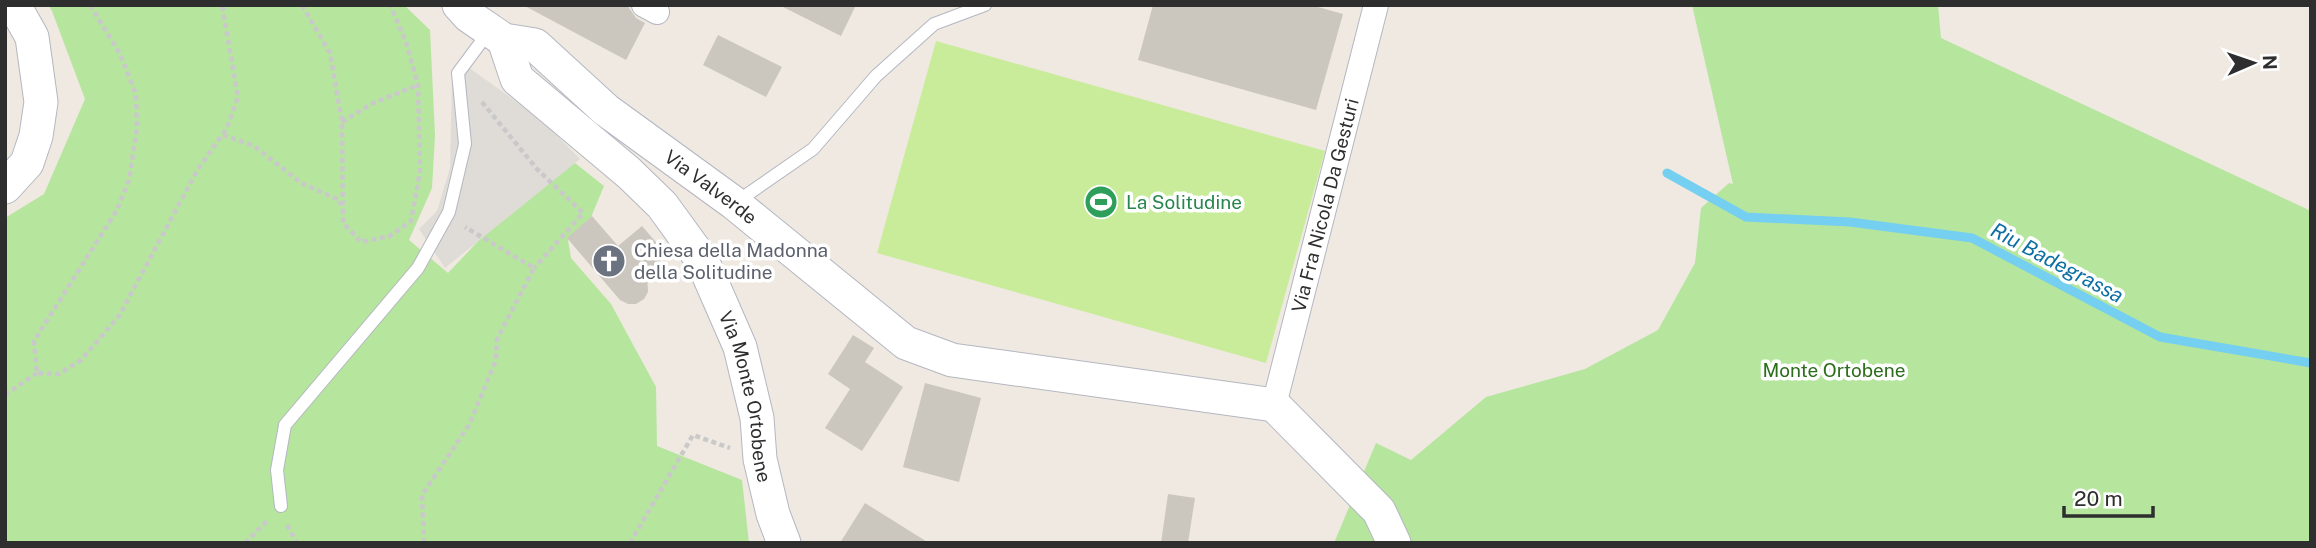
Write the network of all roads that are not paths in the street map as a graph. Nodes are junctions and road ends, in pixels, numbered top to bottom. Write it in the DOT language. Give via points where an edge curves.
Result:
graph roads {
  1 [pos="14,5"];
  2 [pos="459,5"];
  3 [pos="985,5"];
  4 [pos="1376,5"];
  5 [pos="497,35"];
  6 [pos="5,187"];
  7 [pos="734,203"];
  8 [pos="1274,405"];
  9 [pos="281,506"];
  10 [pos="784,543"];
  11 [pos="1394,543"];
  1 -- 6 [label="street" via="32,37 41,102 27,163"];
  2 -- 5 [label="street"];
  3 -- 7 [label="lane" via="934,24 876,76 813,149"];
  4 -- 8 [label="street, Via Fra Nicola Da Gesturi"];
  5 -- 7 [label="street, Via Valverde" via="535,45 606,110"];
  5 -- 9 [label="lane" via="458,73 465,144 449,212 418,268 285,425 277,470"];
  5 -- 10 [label="street, Via Monte Ortobene" via="517,79 662,205 702,260 740,347 757,418 760,459"];
  7 -- 8 [label="street, Via Valverde" via="906,343 952,360"];
  8 -- 11 [label="street" via="1379,511"];
}
